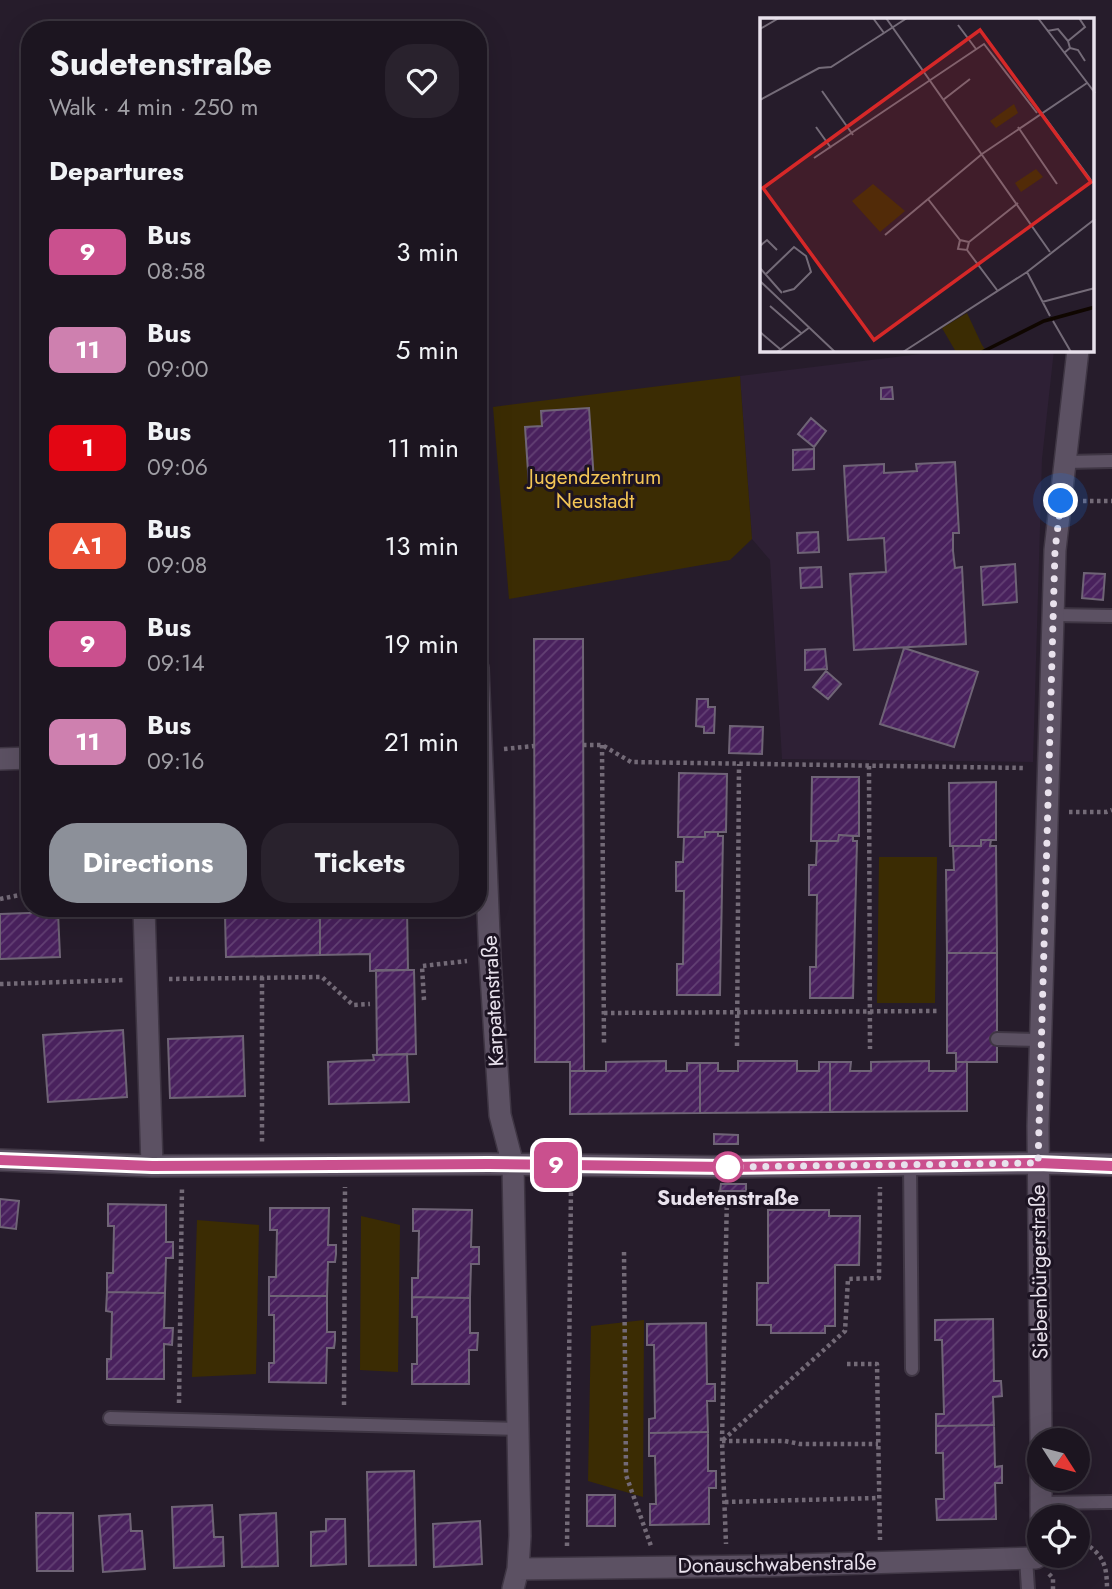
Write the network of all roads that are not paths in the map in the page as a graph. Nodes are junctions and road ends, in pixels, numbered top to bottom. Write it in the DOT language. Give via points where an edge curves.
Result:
graph roads {
  1 [pos="1078,352"];
  2 [pos="1112,461"];
  3 [pos="1066,462"];
  4 [pos="1053,615"];
  5 [pos="1112,616"];
  6 [pos="21,758"];
  7 [pos="0,759"];
  8 [pos="487,897"];
  9 [pos="144,917"];
  10 [pos="997,1039"];
  11 [pos="1040,1040"];
  12 [pos="0,1160"];
  13 [pos="1038,1163"];
  14 [pos="910,1164"];
  15 [pos="513,1165"];
  16 [pos="152,1166"];
  17 [pos="1112,1166"];
  18 [pos="912,1368"];
  19 [pos="110,1418"];
  20 [pos="1041,1428"];
  21 [pos="518,1429"];
  22 [pos="1112,1502"];
  23 [pos="1085,1505"];
  24 [pos="1027,1554"];
  25 [pos="1032,1568"];
  26 [pos="516,1579"];
  27 [pos="1028,1589"];
  1 -- 3 [label="street, Siebenbürgerstraße"];
  2 -- 3 [label="lane"];
  3 -- 4 [label="street, Siebenbürgerstraße" via="1055,550"];
  4 -- 5 [label="lane"];
  4 -- 11 [label="street, Siebenbürgerstraße"];
  6 -- 7 [label="street"];
  8 -- 15 [label="street, Karpatenstraße" via="500,1115"];
  9 -- 16 [label="street"];
  10 -- 11 [label="lane"];
  11 -- 13 [label="street, Siebenbürgerstraße"];
  12 -- 16 [label="street"];
  13 -- 14 [label="street"];
  13 -- 17 [label="street"];
  13 -- 20 [label="street, Siebenbürgerstraße"];
  14 -- 15 [label="street"];
  14 -- 18 [label="lane"];
  15 -- 16 [label="street"];
  15 -- 21 [label="street"];
  19 -- 21 [label="lane"];
  21 -- 26 [label="street"];
  22 -- 23 [label="lane"];
  24 -- 26 [label="street, Donauschwabenstraße" via="566,1568"];
  25 -- 27 [label="lane"];
}
